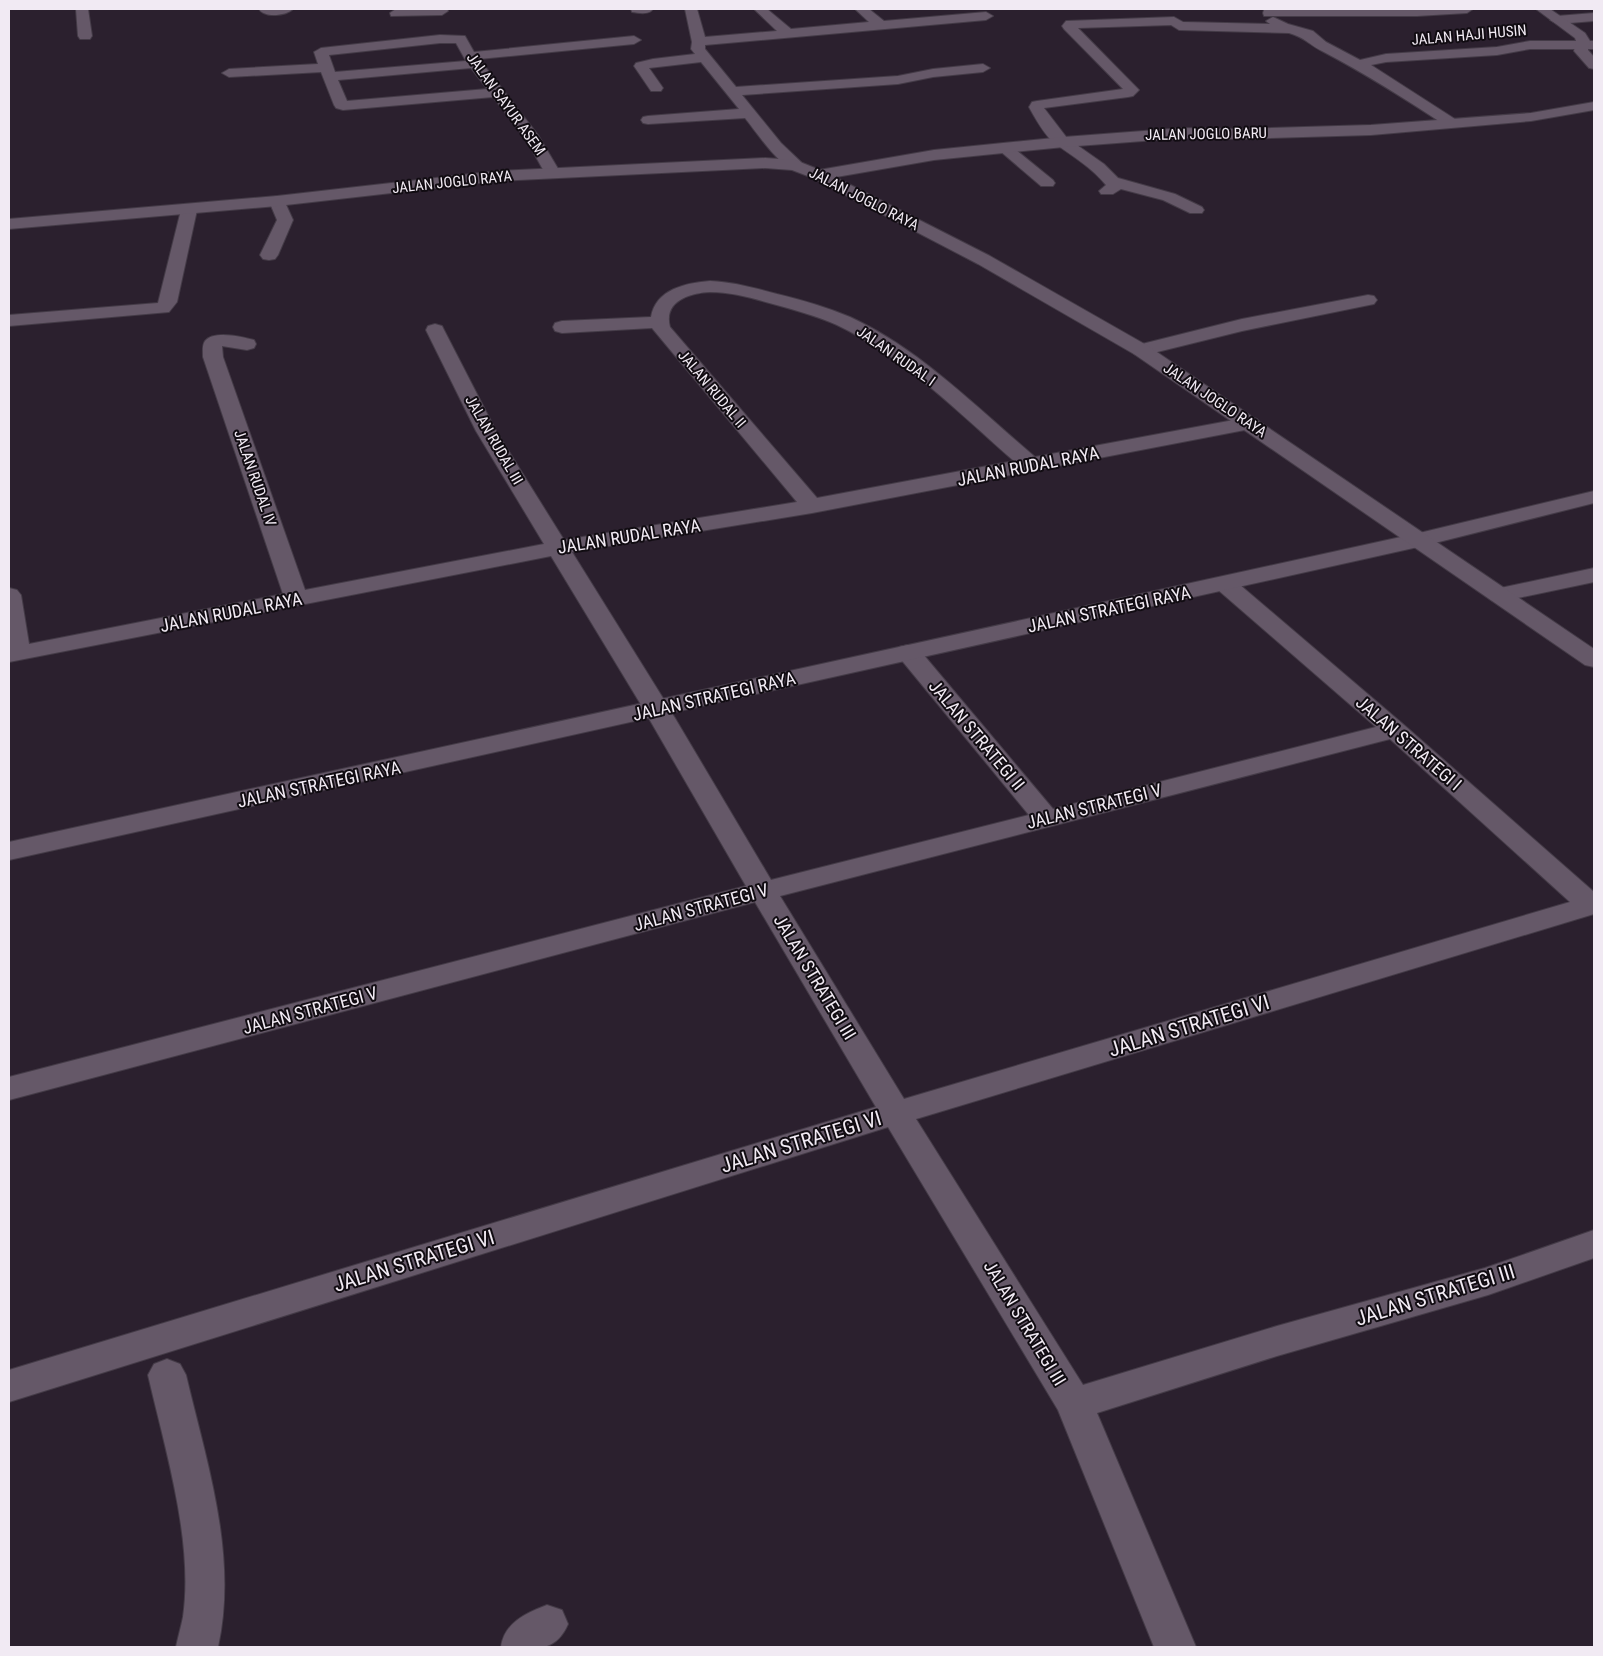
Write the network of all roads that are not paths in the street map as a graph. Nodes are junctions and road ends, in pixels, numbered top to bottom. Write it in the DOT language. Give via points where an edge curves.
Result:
graph roads {
  1 [pos="82,9"];
  2 [pos="265,9"];
  3 [pos="287,9"];
  4 [pos="691,9"];
  5 [pos="760,9"];
  6 [pos="861,9"];
  7 [pos="1065,9"];
  8 [pos="1467,9"];
  9 [pos="1542,9"];
  10 [pos="1372,10"];
  11 [pos="394,11"];
  12 [pos="442,11"];
  13 [pos="1260,11"];
  14 [pos="986,16"];
  15 [pos="1594,17"];
  16 [pos="1557,20"];
  17 [pos="1085,23"];
  18 [pos="881,26"];
  19 [pos="1289,29"];
  20 [pos="788,34"];
  21 [pos="85,36"];
  22 [pos="634,40"];
  23 [pos="416,42"];
  24 [pos="699,42"];
  25 [pos="1588,45"];
  26 [pos="704,57"];
  27 [pos="473,60"];
  28 [pos="1359,64"];
  29 [pos="1594,65"];
  30 [pos="983,68"];
  31 [pos="327,72"];
  32 [pos="229,73"];
  33 [pos="656,88"];
  34 [pos="732,91"];
  35 [pos="496,92"];
  36 [pos="1594,106"];
  37 [pos="749,112"];
  38 [pos="648,120"];
  39 [pos="1453,124"];
  40 [pos="1063,142"];
  41 [pos="1005,148"];
  42 [pos="794,165"];
  43 [pos="552,172"];
  44 [pos="819,175"];
  45 [pos="1047,182"];
  46 [pos="276,201"];
  47 [pos="190,210"];
  48 [pos="1196,210"];
  49 [pos="9,224"];
  50 [pos="269,255"];
  51 [pos="1368,300"];
  52 [pos="9,322"];
  53 [pos="658,322"];
  54 [pos="562,327"];
  55 [pos="435,330"];
  56 [pos="247,344"];
  57 [pos="1140,350"];
  58 [pos="1250,423"];
  59 [pos="1031,465"];
  60 [pos="1594,497"];
  61 [pos="812,506"];
  62 [pos="1419,540"];
  63 [pos="558,548"];
  64 [pos="1594,575"];
  65 [pos="1226,584"];
  66 [pos="9,595"];
  67 [pos="1499,595"];
  68 [pos="297,600"];
  69 [pos="13,654"];
  70 [pos="911,654"];
  71 [pos="1594,660"];
  72 [pos="651,700"];
  73 [pos="1395,730"];
  74 [pos="1046,818"];
  75 [pos="9,851"];
  76 [pos="763,891"];
  77 [pos="1593,904"];
  78 [pos="9,1089"];
  79 [pos="896,1113"];
  80 [pos="1594,1244"];
  81 [pos="167,1375"];
  82 [pos="9,1386"];
  83 [pos="1074,1404"];
  84 [pos="197,1647"];
  85 [pos="1175,1647"];
  1 -- 21 [label="street"];
  2 -- 3 [label="street"];
  4 -- 24 [label="street"];
  5 -- 20 [label="street"];
  6 -- 18 [label="street"];
  7 -- 17 [label="street"];
  8 -- 10 [label="street" via="1422,12"];
  9 -- 16 [label="street"];
  10 -- 13 [label="street"];
  11 -- 12 [label="street"];
  11 -- 23 [label="street"];
  13 -- 19 [label="street"];
  14 -- 18 [label="street"];
  15 -- 16 [label="street"];
  16 -- 25 [label="street"];
  17 -- 19 [label="street" via="1174,21 1179,26"];
  17 -- 40 [label="street" via="1069,26 1132,90 1037,105 1046,124"];
  18 -- 20 [label="street"];
  19 -- 28 [label="street" via="1308,34 1321,45"];
  20 -- 24 [label="street"];
  22 -- 27 [label="street"];
  23 -- 27 [label="street, JALAN SAYUR ASEM" via="461,40"];
  23 -- 31 [label="street" via="322,52"];
  24 -- 26 [label="street" via="698,50"];
  25 -- 28 [label="street, JALAN HAJI HUSIN" via="1530,45 1497,51 1386,58"];
  25 -- 29 [label="street" via="1581,51"];
  26 -- 33 [label="street" via="641,66"];
  26 -- 34 [label="street"];
  27 -- 31 [label="street"];
  27 -- 35 [label="street, JALAN SAYUR ASEM"];
  28 -- 39 [label="street"];
  30 -- 34 [label="street" via="898,80"];
  31 -- 32 [label="street"];
  31 -- 35 [label="street" via="343,106"];
  34 -- 37 [label="street"];
  35 -- 43 [label="street, JALAN SAYUR ASEM" via="533,138"];
  36 -- 39 [label="street, JALAN JOGLO BARU" via="1531,117"];
  37 -- 38 [label="street"];
  37 -- 42 [label="street"];
  39 -- 40 [label="street, JALAN JOGLO BARU" via="1239,134 1183,133"];
  40 -- 41 [label="street, JALAN JOGLO BARU"];
  40 -- 48 [label="street" via="1098,168 1109,186 1169,198"];
  41 -- 44 [label="street, JALAN JOGLO BARU" via="934,154"];
  41 -- 45 [label="street"];
  42 -- 43 [label="street, JALAN JOGLO RAYA" via="765,163"];
  42 -- 44 [label="street, JALAN JOGLO RAYA"];
  43 -- 46 [label="street, JALAN JOGLO RAYA"];
  44 -- 57 [label="street, JALAN JOGLO RAYA" via="984,260"];
  46 -- 47 [label="street, JALAN JOGLO RAYA"];
  46 -- 50 [label="street" via="285,220"];
  47 -- 49 [label="street, JALAN JOGLO RAYA"];
  47 -- 52 [label="street" via="168,302 163,308"];
  51 -- 57 [label="street" via="1242,325"];
  53 -- 54 [label="street"];
  53 -- 59 [label="street, JALAN RUDAL I" via="661,310 674,295 708,286 728,286 803,306 854,326 912,364"];
  53 -- 61 [label="street, JALAN RUDAL II"];
  55 -- 63 [label="street, JALAN RUDAL III" via="486,431"];
  56 -- 68 [label="street, JALAN RUDAL IV" via="215,342 213,356"];
  57 -- 58 [label="street, JALAN JOGLO RAYA"];
  58 -- 59 [label="street, JALAN RUDAL RAYA"];
  58 -- 62 [label="street, JALAN JOGLO RAYA"];
  59 -- 61 [label="street, JALAN RUDAL RAYA"];
  60 -- 62 [label="street, JALAN STRATEGI RAYA"];
  61 -- 63 [label="street, JALAN RUDAL RAYA"];
  62 -- 65 [label="street, JALAN STRATEGI RAYA"];
  62 -- 67 [label="street, JALAN JOGLO RAYA"];
  63 -- 68 [label="street, JALAN RUDAL RAYA"];
  63 -- 72 [label="street, JALAN STRATEGI III"];
  64 -- 67 [label="street"];
  65 -- 70 [label="street, JALAN STRATEGI RAYA"];
  65 -- 73 [label="street, JALAN STRATEGI I"];
  66 -- 69 [label="street"];
  67 -- 71 [label="street, JALAN JOGLO RAYA"];
  68 -- 69 [label="street, JALAN RUDAL RAYA"];
  70 -- 72 [label="street, JALAN STRATEGI RAYA"];
  70 -- 74 [label="street, JALAN STRATEGI II"];
  72 -- 75 [label="street, JALAN STRATEGI RAYA"];
  72 -- 76 [label="street, JALAN STRATEGI III"];
  73 -- 74 [label="street, JALAN STRATEGI V"];
  73 -- 77 [label="street, JALAN STRATEGI I"];
  74 -- 76 [label="street, JALAN STRATEGI V"];
  76 -- 78 [label="street, JALAN STRATEGI V"];
  76 -- 79 [label="street, JALAN STRATEGI III"];
  77 -- 79 [label="street, JALAN STRATEGI VI"];
  79 -- 82 [label="street, JALAN STRATEGI VI"];
  79 -- 83 [label="street, JALAN STRATEGI III"];
  80 -- 83 [label="street, JALAN STRATEGI III" via="1488,1281 1277,1341"];
  81 -- 84 [label="street" via="202,1536 206,1592"];
  83 -- 85 [label="street, JALAN STRATEGI III"];
}
